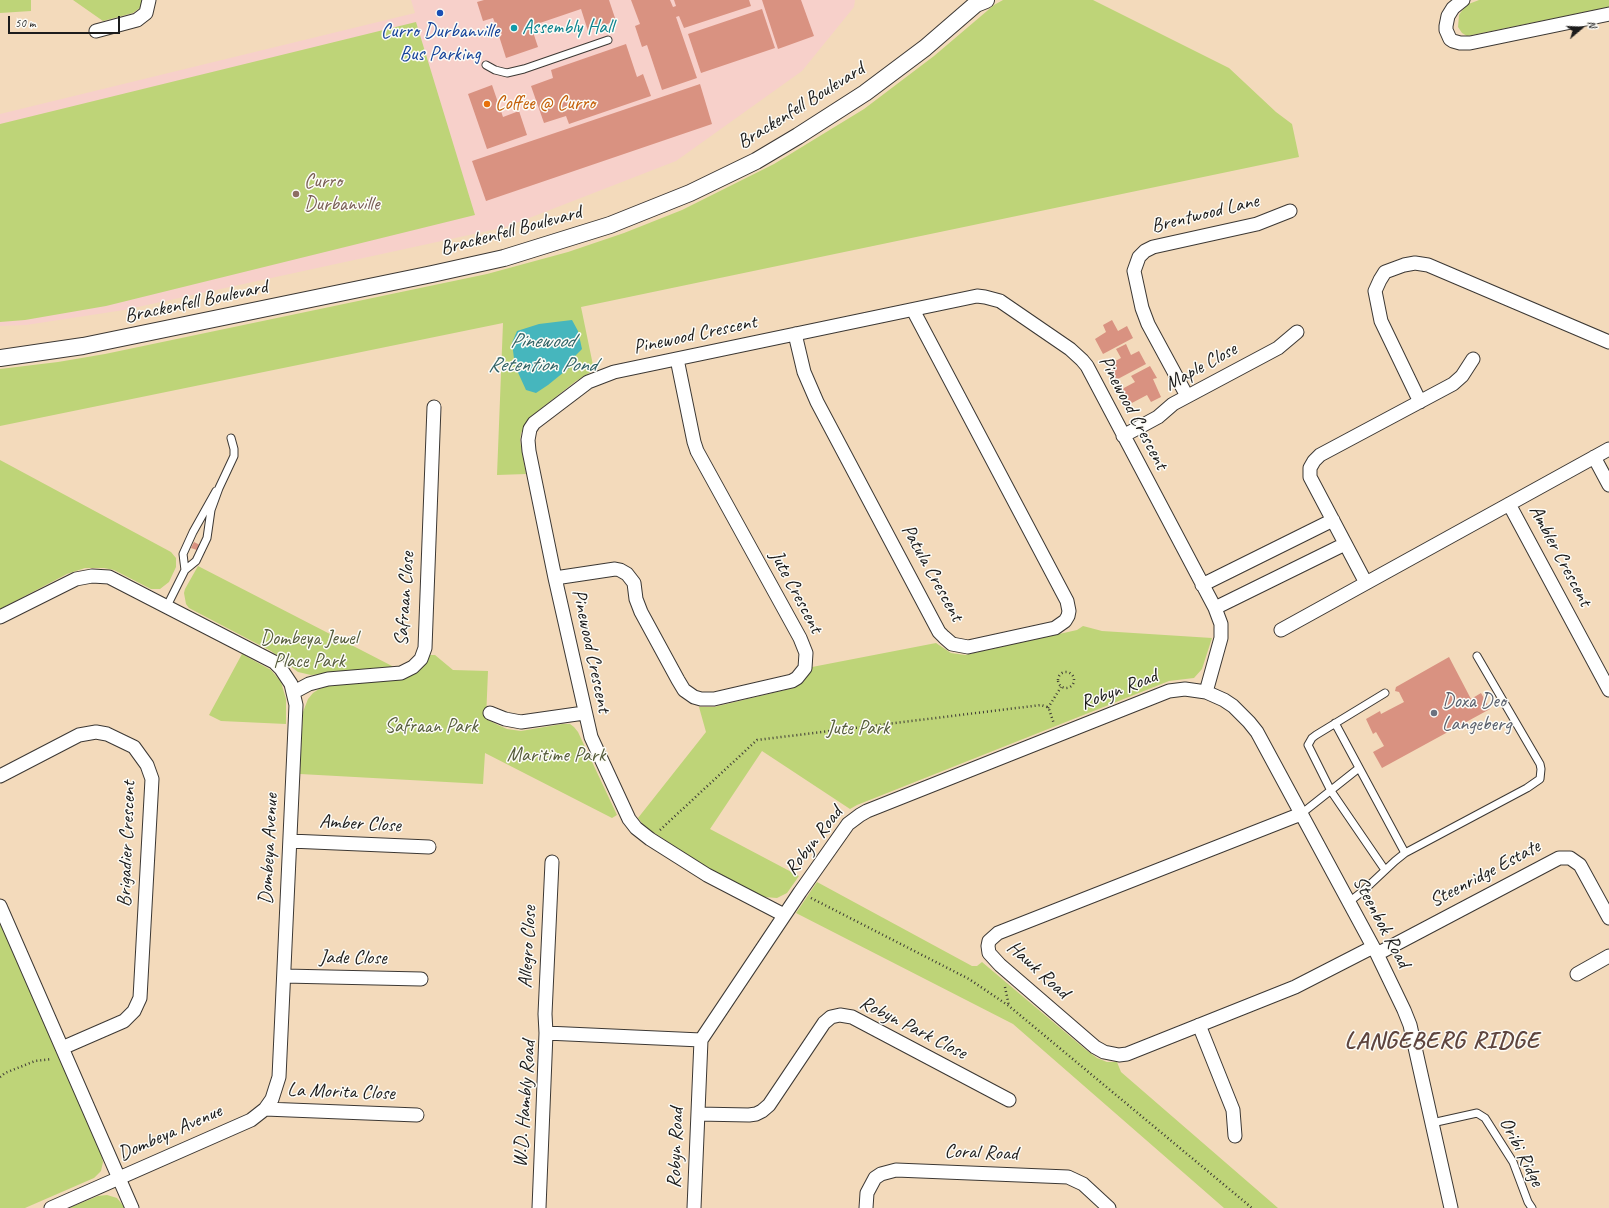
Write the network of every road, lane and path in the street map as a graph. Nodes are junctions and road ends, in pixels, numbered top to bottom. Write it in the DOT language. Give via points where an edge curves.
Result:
graph roads {
  1 [pos="149,0"];
  2 [pos="1463,0"];
  3 [pos="980,2"];
  4 [pos="1609,14"];
  5 [pos="96,31"];
  6 [pos="608,40"];
  7 [pos="486,65"];
  8 [pos="1290,211"];
  9 [pos="913,310"];
  10 [pos="1297,332"];
  11 [pos="795,334"];
  12 [pos="1609,342"];
  13 [pos="0,358"];
  14 [pos="677,359"];
  15 [pos="1473,359"];
  16 [pos="1187,396"];
  17 [pos="1420,402"];
  18 [pos="434,407"];
  19 [pos="1123,436"];
  20 [pos="230,438"];
  21 [pos="1609,449"];
  22 [pos="1594,457"];
  23 [pos="1609,485"];
  24 [pos="219,488"];
  25 [pos="1509,504"];
  26 [pos="1332,520"];
  27 [pos="1345,544"];
  28 [pos="185,570"];
  29 [pos="555,578"];
  30 [pos="1366,583"];
  31 [pos="1202,585"];
  32 [pos="167,606"];
  33 [pos="1215,608"];
  34 [pos="0,617"];
  35 [pos="1281,630"];
  36 [pos="1477,656"];
  37 [pos="1062,687"];
  38 [pos="1609,690"];
  39 [pos="294,692"];
  40 [pos="1206,692"];
  41 [pos="1386,693"];
  42 [pos="1048,708"];
  43 [pos="490,713"];
  44 [pos="584,713"];
  45 [pos="1335,723"];
  46 [pos="1058,736"];
  47 [pos="1359,768"];
  48 [pos="0,776"];
  49 [pos="1331,790"];
  50 [pos="1301,814"];
  51 [pos="650,839"];
  52 [pos="290,841"];
  53 [pos="429,847"];
  54 [pos="1406,853"];
  55 [pos="552,862"];
  56 [pos="1385,870"];
  57 [pos="800,892"];
  58 [pos="1348,902"];
  59 [pos="0,906"];
  60 [pos="784,915"];
  61 [pos="1609,918"];
  62 [pos="1375,951"];
  63 [pos="1609,956"];
  64 [pos="1576,974"];
  65 [pos="284,976"];
  66 [pos="421,979"];
  67 [pos="1199,1025"];
  68 [pos="546,1033"];
  69 [pos="701,1040"];
  70 [pos="64,1053"];
  71 [pos="0,1077"];
  72 [pos="1009,1100"];
  73 [pos="264,1109"];
  74 [pos="698,1114"];
  75 [pos="417,1115"];
  76 [pos="1432,1123"];
  77 [pos="1235,1136"];
  78 [pos="119,1178"];
  79 [pos="51,1208"];
  80 [pos="132,1208"];
  81 [pos="539,1208"];
  82 [pos="694,1208"];
  83 [pos="866,1208"];
  84 [pos="1109,1208"];
  85 [pos="1252,1208"];
  86 [pos="1451,1208"];
  87 [pos="1532,1208"];
  1 -- 5 [label="street" via="146,13 137,20"];
  2 -- 4 [label="street" via="1453,8 1446,26 1450,39 1460,43"];
  3 -- 13 [label="street, Brackenfell Boulevard" via="881,81 798,136 756,161 696,190 610,225 504,258 432,274 90,345"];
  6 -- 7 [label="lane" via="507,73"];
  8 -- 16 [label="street, Brentwood Lane" via="1257,224 1153,247 1139,258 1134,271 1142,308"];
  9 -- 11 [label="street, Pinewood Crescent"];
  9 -- 11 [label="street, Patula Crescent" via="1067,601 1068,616 1055,628 968,647 952,644 939,632 817,402 804,372"];
  9 -- 19 [label="street, Pinewood Crescent" via="977,296 994,298 1005,304 1082,360"];
  10 -- 16 [label="street, Maple Close" via="1278,348"];
  11 -- 14 [label="street, Pinewood Crescent"];
  12 -- 17 [label="street" via="1428,265 1404,265 1386,272 1375,291 1380,321"];
  14 -- 29 [label="street, Pinewood Crescent" via="596,378 540,418 530,429 529,451"];
  14 -- 29 [label="street, Jute Crescent" via="694,442 800,638 806,653 805,668 792,681 714,699 694,697 684,690 678,680 641,612 634,583 627,574 615,569"];
  15 -- 17 [label="street" via="1462,376 1453,384"];
  16 -- 19 [label="street, Maple Close" via="1158,417"];
  17 -- 26 [label="street" via="1320,455 1314,461 1310,468 1310,478"];
  18 -- 39 [label="street, Safraan Close" via="423,654 417,664 401,673 328,679 309,684"];
  19 -- 31 [label="street, Pinewood Crescent"];
  20 -- 24 [label="lane" via="234,456"];
  21 -- 22 [label="street"];
  22 -- 23 [label="street"];
  22 -- 25 [label="street"];
  24 -- 28 [label="lane" via="211,510 207,538 196,561"];
  24 -- 28 [label="lane" via="212,495 192,532 183,554"];
  25 -- 30 [label="street"];
  25 -- 38 [label="street, Ambler Crescent"];
  26 -- 27 [label="street"];
  26 -- 31 [label="street"];
  27 -- 30 [label="street"];
  27 -- 33 [label="street"];
  28 -- 32 [label="lane"];
  29 -- 44 [label="street, Pinewood Crescent"];
  30 -- 35 [label="street"];
  31 -- 33 [label="street, Pinewood Crescent"];
  32 -- 34 [label="street, Dombeya Avenue" via="117,580 92,576 76,579"];
  32 -- 39 [label="street, Dombeya Avenue" via="274,662 287,677"];
  33 -- 40 [label="street, Pinewood Crescent" via="1221,624 1221,638"];
  36 -- 54 [label="lane" via="1540,764 1540,779"];
  37 -- 37 [label="path" via="1058,684 1058,676 1069,672 1073,683 1070,687"];
  37 -- 42 [label="path"];
  39 -- 52 [label="street, Dombeya Avenue" via="296,705"];
  40 -- 46 [label="street, Robyn Road" via="1190,689 1169,691"];
  40 -- 50 [label="street, Steenbok Road" via="1233,706 1257,732"];
  41 -- 45 [label="lane"];
  42 -- 46 [label="path"];
  42 -- 51 [label="path" via="1041,706 757,740"];
  43 -- 44 [label="street" via="521,722"];
  44 -- 51 [label="street, Pinewood Crescent" via="593,744 629,819"];
  45 -- 47 [label="lane"];
  45 -- 49 [label="lane" via="1312,738 1308,745"];
  46 -- 57 [label="street, Robyn Road" via="860,815 848,824"];
  47 -- 49 [label="lane"];
  47 -- 54 [label="lane"];
  48 -- 70 [label="street, Brigadier Crescent" via="79,735 96,732 107,734 134,747 147,765 152,779 140,998 134,1011 124,1021"];
  49 -- 50 [label="lane"];
  49 -- 56 [label="lane"];
  50 -- 58 [label="street, Steenbok Road"];
  50 -- 67 [label="street, Hawk Road" via="998,933 989,941 989,953 994,959 1104,1052 1127,1054"];
  51 -- 60 [label="street, Pinewood Crescent" via="707,875"];
  52 -- 53 [label="street, Amber Close"];
  52 -- 65 [label="street, Dombeya Avenue"];
  54 -- 56 [label="lane"];
  55 -- 68 [label="street, Allegro Close"];
  56 -- 58 [label="lane"];
  57 -- 60 [label="street, Robyn Road"];
  57 -- 85 [label="path" via="968,979 1009,1006"];
  58 -- 62 [label="street, Steenbok Road"];
  59 -- 70 [label="street"];
  60 -- 69 [label="street, Robyn Road"];
  61 -- 62 [label="street, Steenridge Estate" via="1580,865 1570,858 1559,858"];
  62 -- 67 [label="street, Hawk Road" via="1295,987"];
  62 -- 76 [label="street, Steenbok Road" via="1410,1025"];
  63 -- 64 [label="street"];
  65 -- 66 [label="street, Jade Close"];
  65 -- 73 [label="street, Dombeya Avenue" via="279,1077 272,1099"];
  67 -- 77 [label="street" via="1233,1110"];
  68 -- 69 [label="street, W.D. Hambly Road"];
  68 -- 81 [label="street, W.D. Hambly Road"];
  69 -- 74 [label="street, Robyn Road"];
  70 -- 71 [label="path" via="35,1061"];
  70 -- 78 [label="street"];
  72 -- 74 [label="street, Robyn Park Close" via="852,1017 840,1015 831,1017 824,1024 769,1105 762,1111 749,1115"];
  73 -- 75 [label="street, La Morita Close"];
  73 -- 78 [label="street, Dombeya Avenue" via="251,1120"];
  74 -- 82 [label="street, Robyn Road"];
  76 -- 86 [label="street, Steenbok Road"];
  76 -- 87 [label="lane, Oribi Ridge" via="1477,1112 1485,1118 1513,1162"];
  78 -- 79 [label="street, Dombeya Avenue"];
  78 -- 80 [label="street"];
  83 -- 84 [label="street, Coral Road" via="866,1192 872,1182 881,1174 896,1170 1068,1177 1083,1184"];
}
